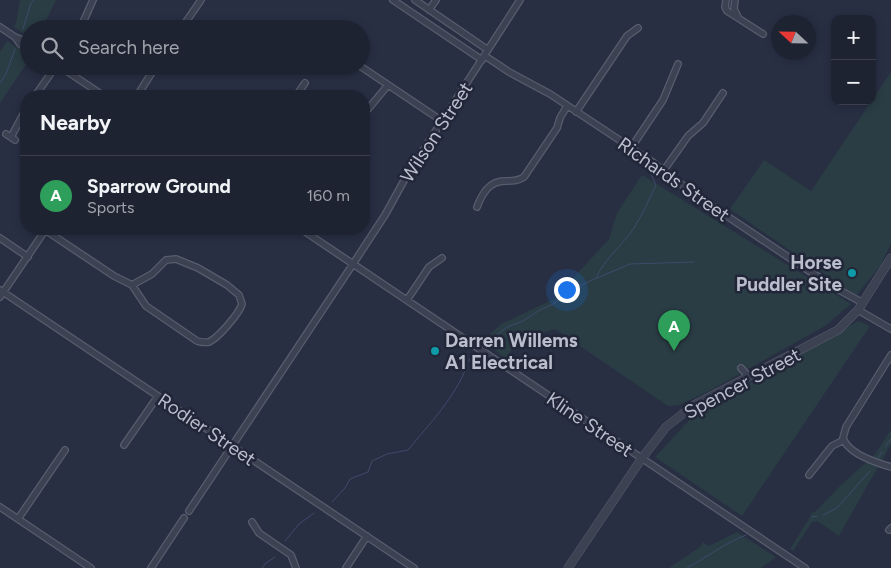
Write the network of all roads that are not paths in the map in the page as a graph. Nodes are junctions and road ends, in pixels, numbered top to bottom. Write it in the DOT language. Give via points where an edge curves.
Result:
graph roads {
  1 [pos="93,0"];
  2 [pos="201,0"];
  3 [pos="393,0"];
  4 [pos="415,0"];
  5 [pos="436,0"];
  6 [pos="520,0"];
  7 [pos="726,0"];
  8 [pos="735,0"];
  9 [pos="429,10"];
  10 [pos="740,18"];
  11 [pos="84,20"];
  12 [pos="187,20"];
  13 [pos="0,27"];
  14 [pos="638,28"];
  15 [pos="763,34"];
  16 [pos="15,37"];
  17 [pos="20,39"];
  18 [pos="20,44"];
  19 [pos="485,55"];
  20 [pos="678,64"];
  21 [pos="370,73"];
  22 [pos="50,75"];
  23 [pos="71,75"];
  24 [pos="150,75"];
  25 [pos="305,83"];
  26 [pos="388,85"];
  27 [pos="39,90"];
  28 [pos="95,90"];
  29 [pos="139,90"];
  30 [pos="300,90"];
  31 [pos="723,93"];
  32 [pos="567,106"];
  33 [pos="370,107"];
  34 [pos="576,112"];
  35 [pos="20,120"];
  36 [pos="442,121"];
  37 [pos="11,137"];
  38 [pos="631,148"];
  39 [pos="664,170"];
  40 [pos="477,207"];
  41 [pos="43,235"];
  42 [pos="53,235"];
  43 [pos="310,235"];
  44 [pos="0,238"];
  45 [pos="28,256"];
  46 [pos="442,258"];
  47 [pos="891,258"];
  48 [pos="353,264"];
  49 [pos="132,285"];
  50 [pos="1,293"];
  51 [pos="407,300"];
  52 [pos="863,303"];
  53 [pos="858,310"];
  54 [pos="891,329"];
  55 [pos="891,355"];
  56 [pos="741,368"];
  57 [pos="748,376"];
  58 [pos="158,396"];
  59 [pos="844,440"];
  60 [pos="124,445"];
  61 [pos="232,445"];
  62 [pos="65,450"];
  63 [pos="642,458"];
  64 [pos="891,467"];
  65 [pos="809,475"];
  66 [pos="0,507"];
  67 [pos="189,511"];
  68 [pos="184,518"];
  69 [pos="18,519"];
  70 [pos="252,522"];
  71 [pos="367,536"];
  72 [pos="406,566"];
  73 [pos="91,568"];
  74 [pos="151,568"];
  75 [pos="296,568"];
  76 [pos="346,568"];
  77 [pos="414,568"];
  78 [pos="568,568"];
  79 [pos="805,568"];
  1 -- 11 [label="street"];
  2 -- 12 [label="street"];
  3 -- 19 [label="street, Richards Street"];
  4 -- 9 [label="street, Richards Street"];
  5 -- 9 [label="street"];
  6 -- 19 [label="street, Wilson Street"];
  7 -- 10 [label="street" via="726,10"];
  8 -- 10 [label="street" via="734,11"];
  9 -- 19 [label="street, Richards Street"];
  10 -- 15 [label="street"];
  13 -- 16 [label="street"];
  14 -- 34 [label="street" via="627,36"];
  16 -- 17 [label="street"];
  16 -- 18 [label="street"];
  19 -- 32 [label="street, Richards Street"];
  19 -- 36 [label="street, Wilson Street"];
  20 -- 38 [label="street" via="663,100"];
  21 -- 26 [label="street"];
  22 -- 27 [label="street"];
  23 -- 28 [label="street"];
  24 -- 29 [label="street"];
  25 -- 30 [label="street"];
  26 -- 33 [label="street"];
  26 -- 36 [label="street"];
  31 -- 39 [label="street"];
  32 -- 34 [label="street, Richards Street"];
  32 -- 40 [label="street" via="557,128 524,177 494,183 482,195"];
  34 -- 38 [label="street, Richards Street"];
  35 -- 37 [label="street"];
  36 -- 48 [label="street, Wilson Street"];
  38 -- 39 [label="street, Richards Street"];
  39 -- 52 [label="street, Richards Street" via="792,260"];
  41 -- 45 [label="street"];
  42 -- 49 [label="street"];
  43 -- 48 [label="street, Kline Street"];
  44 -- 45 [label="street"];
  45 -- 50 [label="street"];
  46 -- 51 [label="street" via="429,267"];
  47 -- 52 [label="street, Spencer Street"];
  48 -- 51 [label="street, Kline Street"];
  48 -- 61 [label="street, Wilson Street"];
  49 -- 49 [label="street" via="152,274 164,261 178,259 227,285 239,295 242,303 216,337 202,342 149,309"];
  50 -- 58 [label="street, Rodier Street"];
  51 -- 63 [label="street, Kline Street"];
  52 -- 53 [label="street, Spencer Street"];
  53 -- 54 [label="street"];
  53 -- 57 [label="street, Spencer Street" via="834,333"];
  55 -- 59 [label="street" via="846,427"];
  56 -- 57 [label="street"];
  57 -- 63 [label="street, Spencer Street" via="680,414"];
  58 -- 60 [label="street"];
  58 -- 61 [label="street, Rodier Street"];
  59 -- 64 [label="street" via="867,459"];
  59 -- 65 [label="street" via="831,447"];
  61 -- 67 [label="street, Wilson Street"];
  61 -- 71 [label="street, Rodier Street"];
  62 -- 69 [label="street"];
  63 -- 78 [label="street, Spencer Street"];
  63 -- 79 [label="street, Kline Street"];
  66 -- 69 [label="street"];
  68 -- 74 [label="street"];
  69 -- 73 [label="street"];
  70 -- 75 [label="street" via="259,533 291,555"];
  71 -- 72 [label="street, Rodier Street"];
  71 -- 76 [label="street"];
  72 -- 77 [label="street, Rodier Street"];
}
